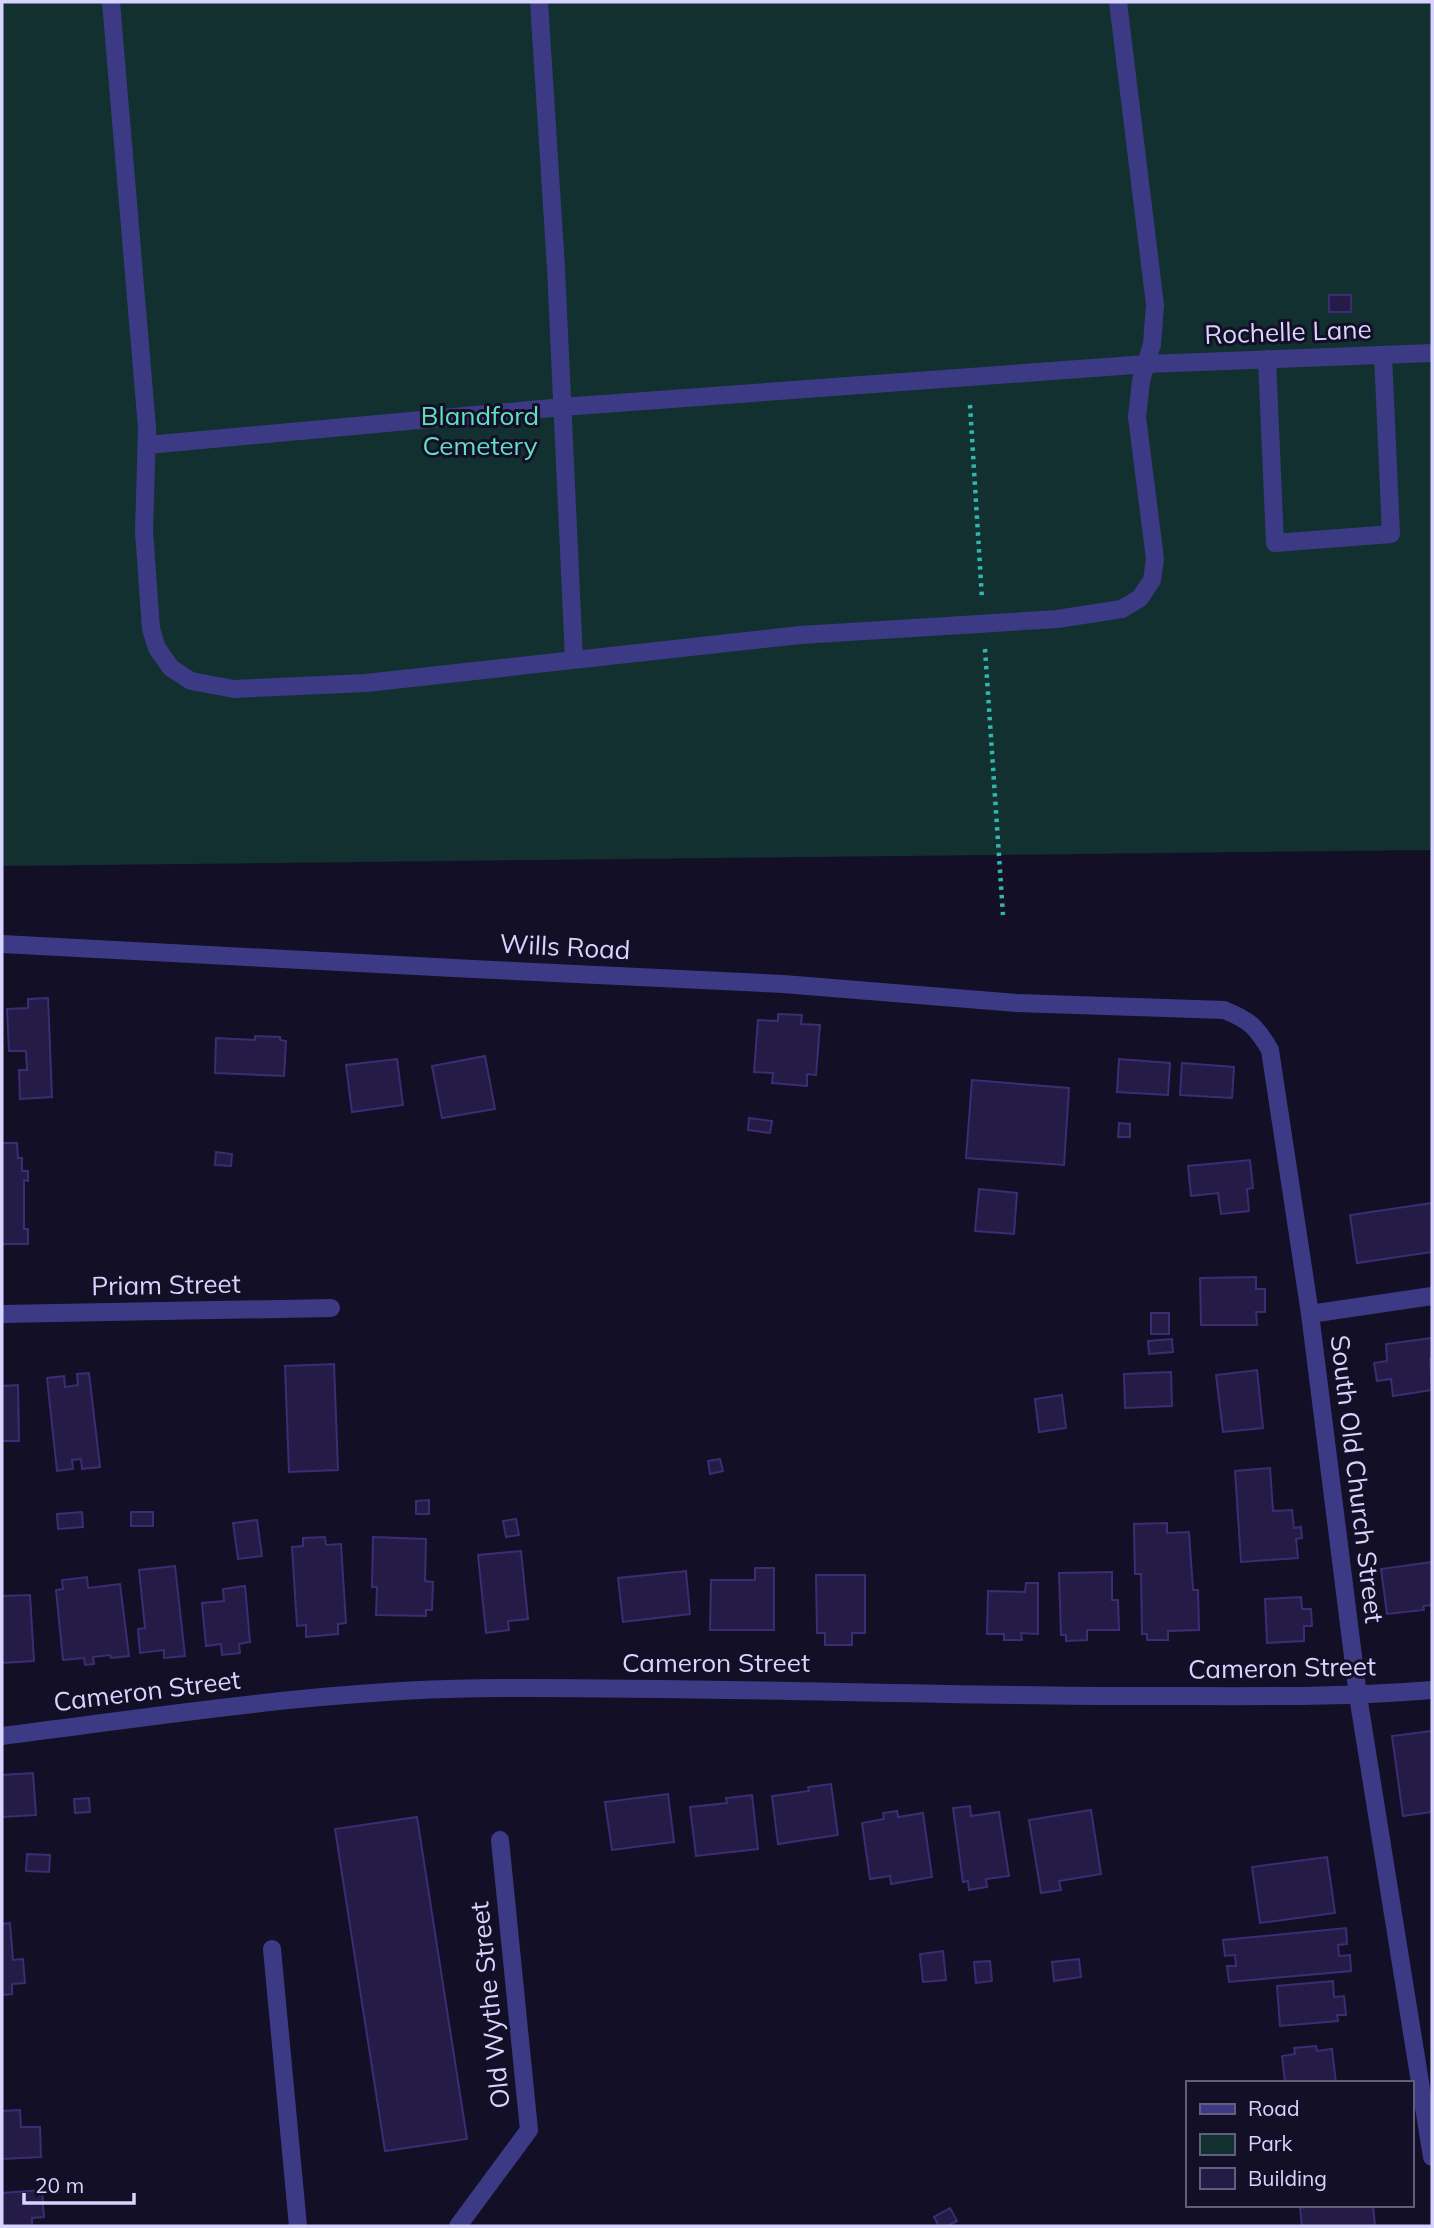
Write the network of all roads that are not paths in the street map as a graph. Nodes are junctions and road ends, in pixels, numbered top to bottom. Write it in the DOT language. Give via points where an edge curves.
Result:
graph roads {
  1 [pos="111,2"];
  2 [pos="539,2"];
  3 [pos="1118,2"];
  4 [pos="1432,353"];
  5 [pos="1383,355"];
  6 [pos="1267,359"];
  7 [pos="1147,364"];
  8 [pos="562,407"];
  9 [pos="147,445"];
  10 [pos="574,659"];
  11 [pos="2,944"];
  12 [pos="1126,1007"];
  13 [pos="1432,1296"];
  14 [pos="331,1308"];
  15 [pos="2,1314"];
  16 [pos="1310,1314"];
  17 [pos="1432,1690"];
  18 [pos="1358,1696"];
  19 [pos="2,1736"];
  20 [pos="500,1840"];
  21 [pos="272,1949"];
  22 [pos="1432,2157"];
  23 [pos="298,2226"];
  24 [pos="458,2226"];
  1 -- 9 [label="street"];
  2 -- 8 [label="street"];
  3 -- 7 [label="street" via="1155,305"];
  4 -- 5 [label="street, Rochelle Lane"];
  5 -- 6 [label="street, Rochelle Lane"];
  5 -- 6 [label="street" via="1391,534 1275,543"];
  6 -- 7 [label="street, Rochelle Lane"];
  7 -- 8 [label="street, Rochelle Lane"];
  7 -- 10 [label="street" via="1137,417 1155,559 1152,580 1140,598 1122,609 1057,619 800,635"];
  8 -- 9 [label="street, Rochelle Lane"];
  8 -- 10 [label="street"];
  9 -- 10 [label="street" via="145,531 151,629 171,668 191,681 234,690 366,683"];
  11 -- 12 [label="street, Wills Road" via="783,984"];
  12 -- 16 [label="street, South Old Church Street" via="1224,1010 1259,1030 1270,1050"];
  13 -- 16 [label="street"];
  14 -- 15 [label="street, Priam Street"];
  16 -- 18 [label="street, South Old Church Street"];
  17 -- 18 [label="street, Cameron Street"];
  18 -- 19 [label="street, Cameron Street" via="499,1688 190,1710"];
  18 -- 22 [label="street, South Old Church Street"];
  20 -- 24 [label="street, Old Wythe Street" via="529,2130"];
  21 -- 23 [label="street"];
}
